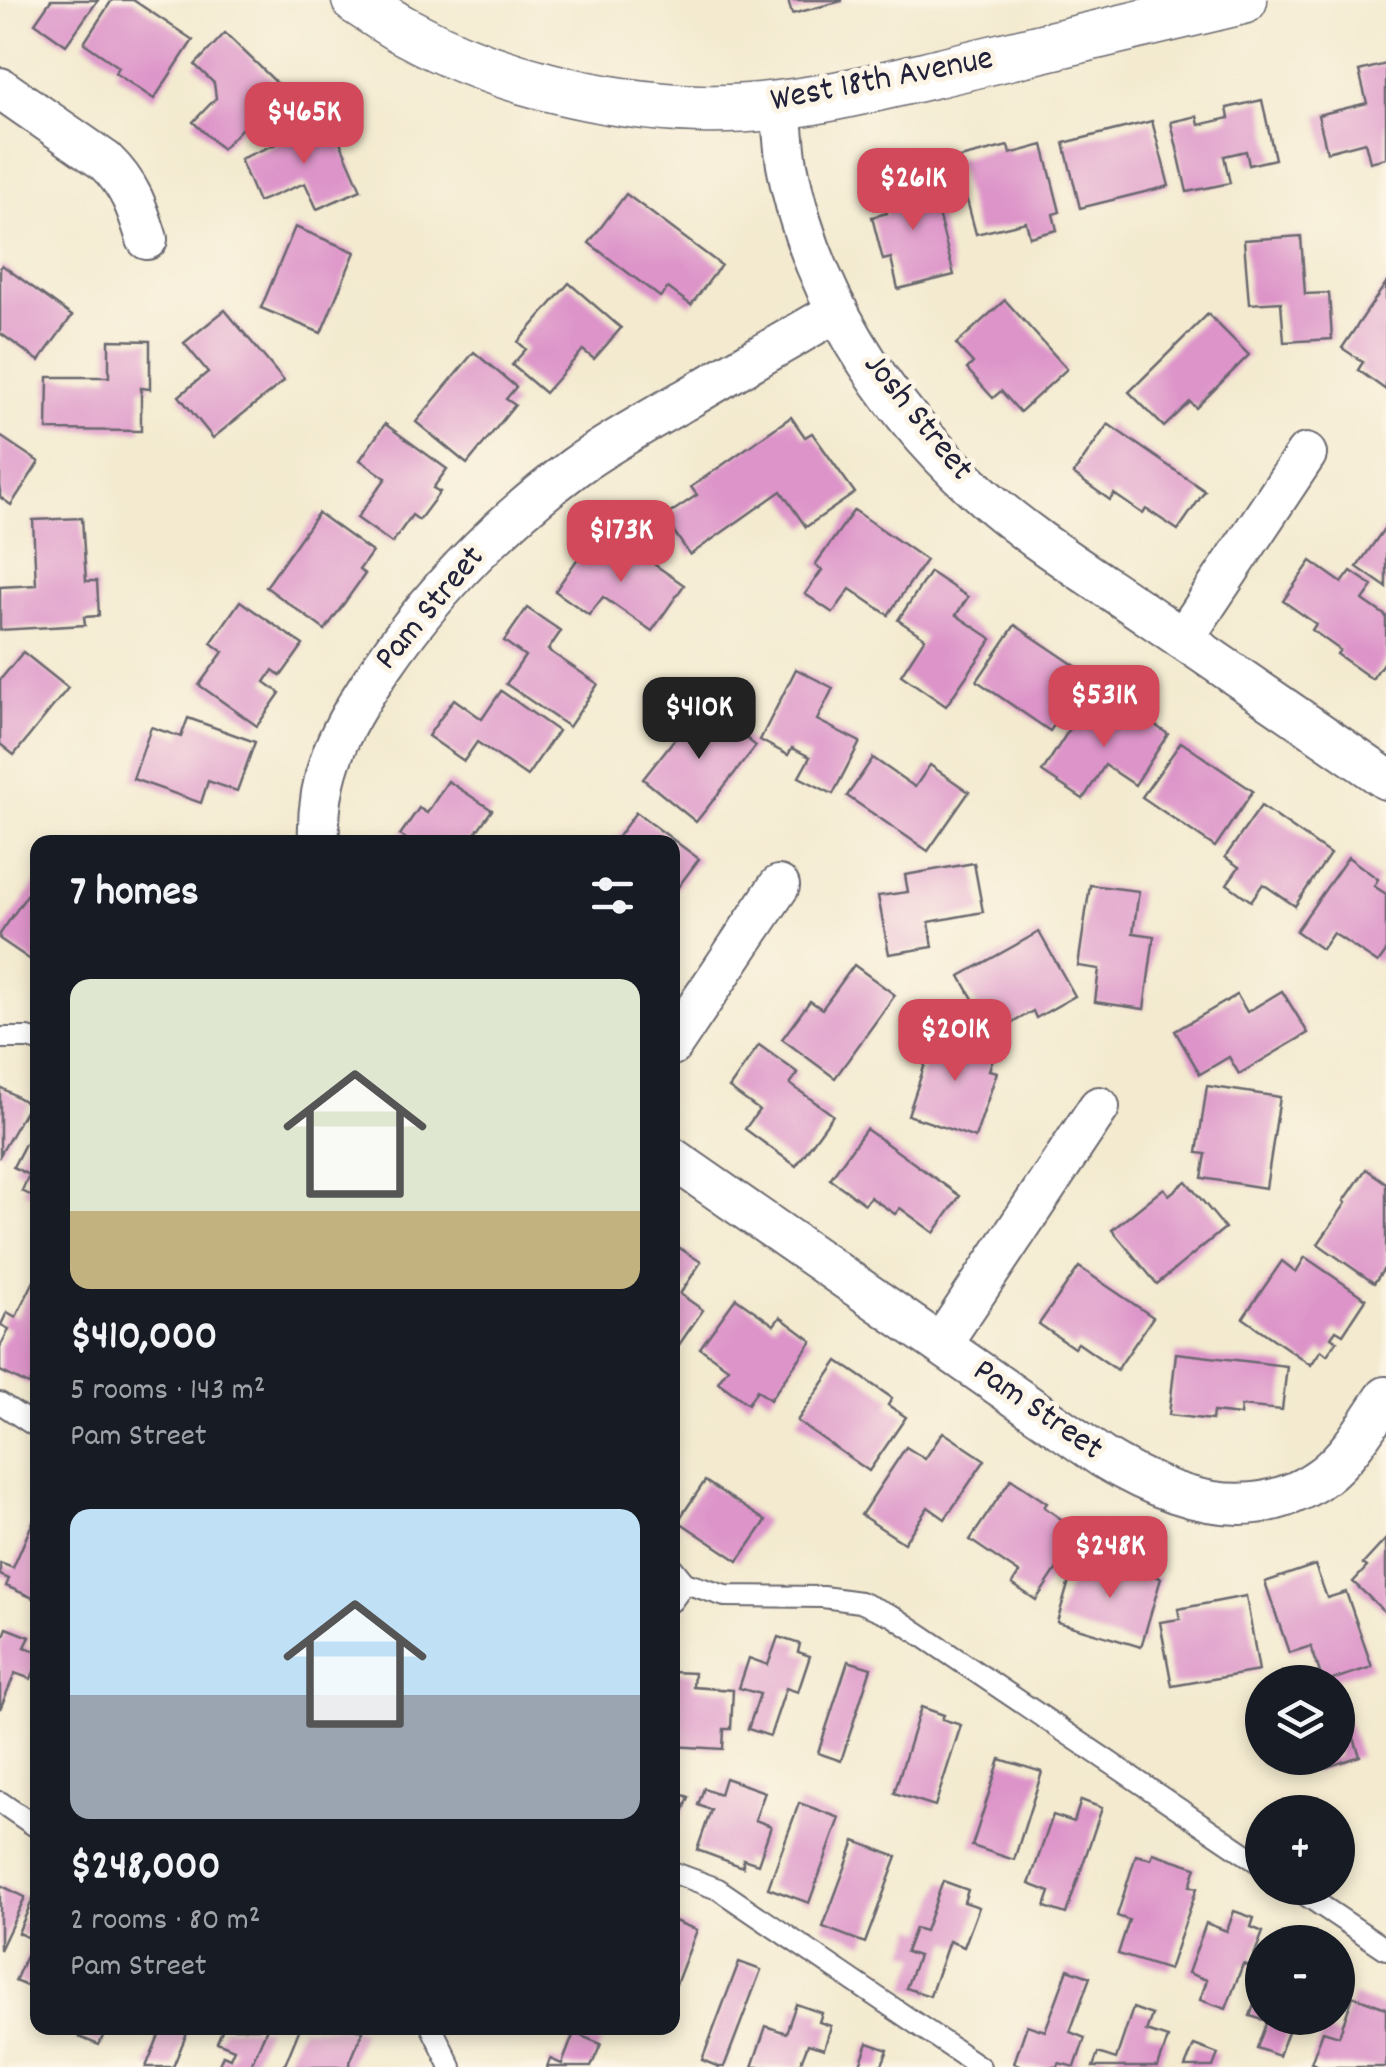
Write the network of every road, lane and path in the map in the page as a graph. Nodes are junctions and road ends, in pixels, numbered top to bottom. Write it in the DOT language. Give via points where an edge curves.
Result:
graph roads {
  1 [pos="356,0"];
  2 [pos="1243,0"];
  3 [pos="0,88"];
  4 [pos="781,105"];
  5 [pos="147,239"];
  6 [pos="836,312"];
  7 [pos="1306,454"];
  8 [pos="1183,639"];
  9 [pos="1386,779"];
  10 [pos="319,835"];
  11 [pos="780,886"];
  12 [pos="680,1033"];
  13 [pos="0,1038"];
  14 [pos="30,1039"];
  15 [pos="1099,1107"];
  16 [pos="680,1164"];
  17 [pos="941,1344"];
  18 [pos="1386,1397"];
  19 [pos="0,1403"];
  20 [pos="30,1423"];
  21 [pos="680,1575"];
  22 [pos="0,1802"];
  23 [pos="30,1823"];
  24 [pos="1245,1854"];
  25 [pos="680,1875"];
  26 [pos="1320,1905"];
  27 [pos="1386,1949"];
  28 [pos="435,2035"];
  29 [pos="450,2067"];
  30 [pos="980,2067"];
  1 -- 4 [label="street, West 18th Avenue" via="475,64 560,90 700,109"];
  2 -- 4 [label="street, West 18th Avenue" via="862,92"];
  3 -- 5 [label="street" via="120,176"];
  4 -- 6 [label="street, Josh Street" via="799,214"];
  6 -- 8 [label="street, Josh Street" via="881,383 976,490"];
  6 -- 10 [label="street, Pam Street" via="604,448 468,559 350,713 328,764"];
  7 -- 8 [label="street"];
  8 -- 9 [label="street, Josh Street"];
  11 -- 12 [label="street"];
  13 -- 14 [label="lane"];
  15 -- 17 [label="street, Pam Street"];
  16 -- 17 [label="street, Pam Street"];
  17 -- 18 [label="street, Pam Street" via="1136,1478 1210,1502 1248,1503 1306,1486 1341,1459"];
  19 -- 20 [label="lane"];
  21 -- 24 [label="lane" via="725,1596 822,1596 893,1616"];
  22 -- 23 [label="lane"];
  25 -- 30 [label="lane" via="718,1889"];
  26 -- 27 [label="lane"];
  28 -- 29 [label="lane"];
}
